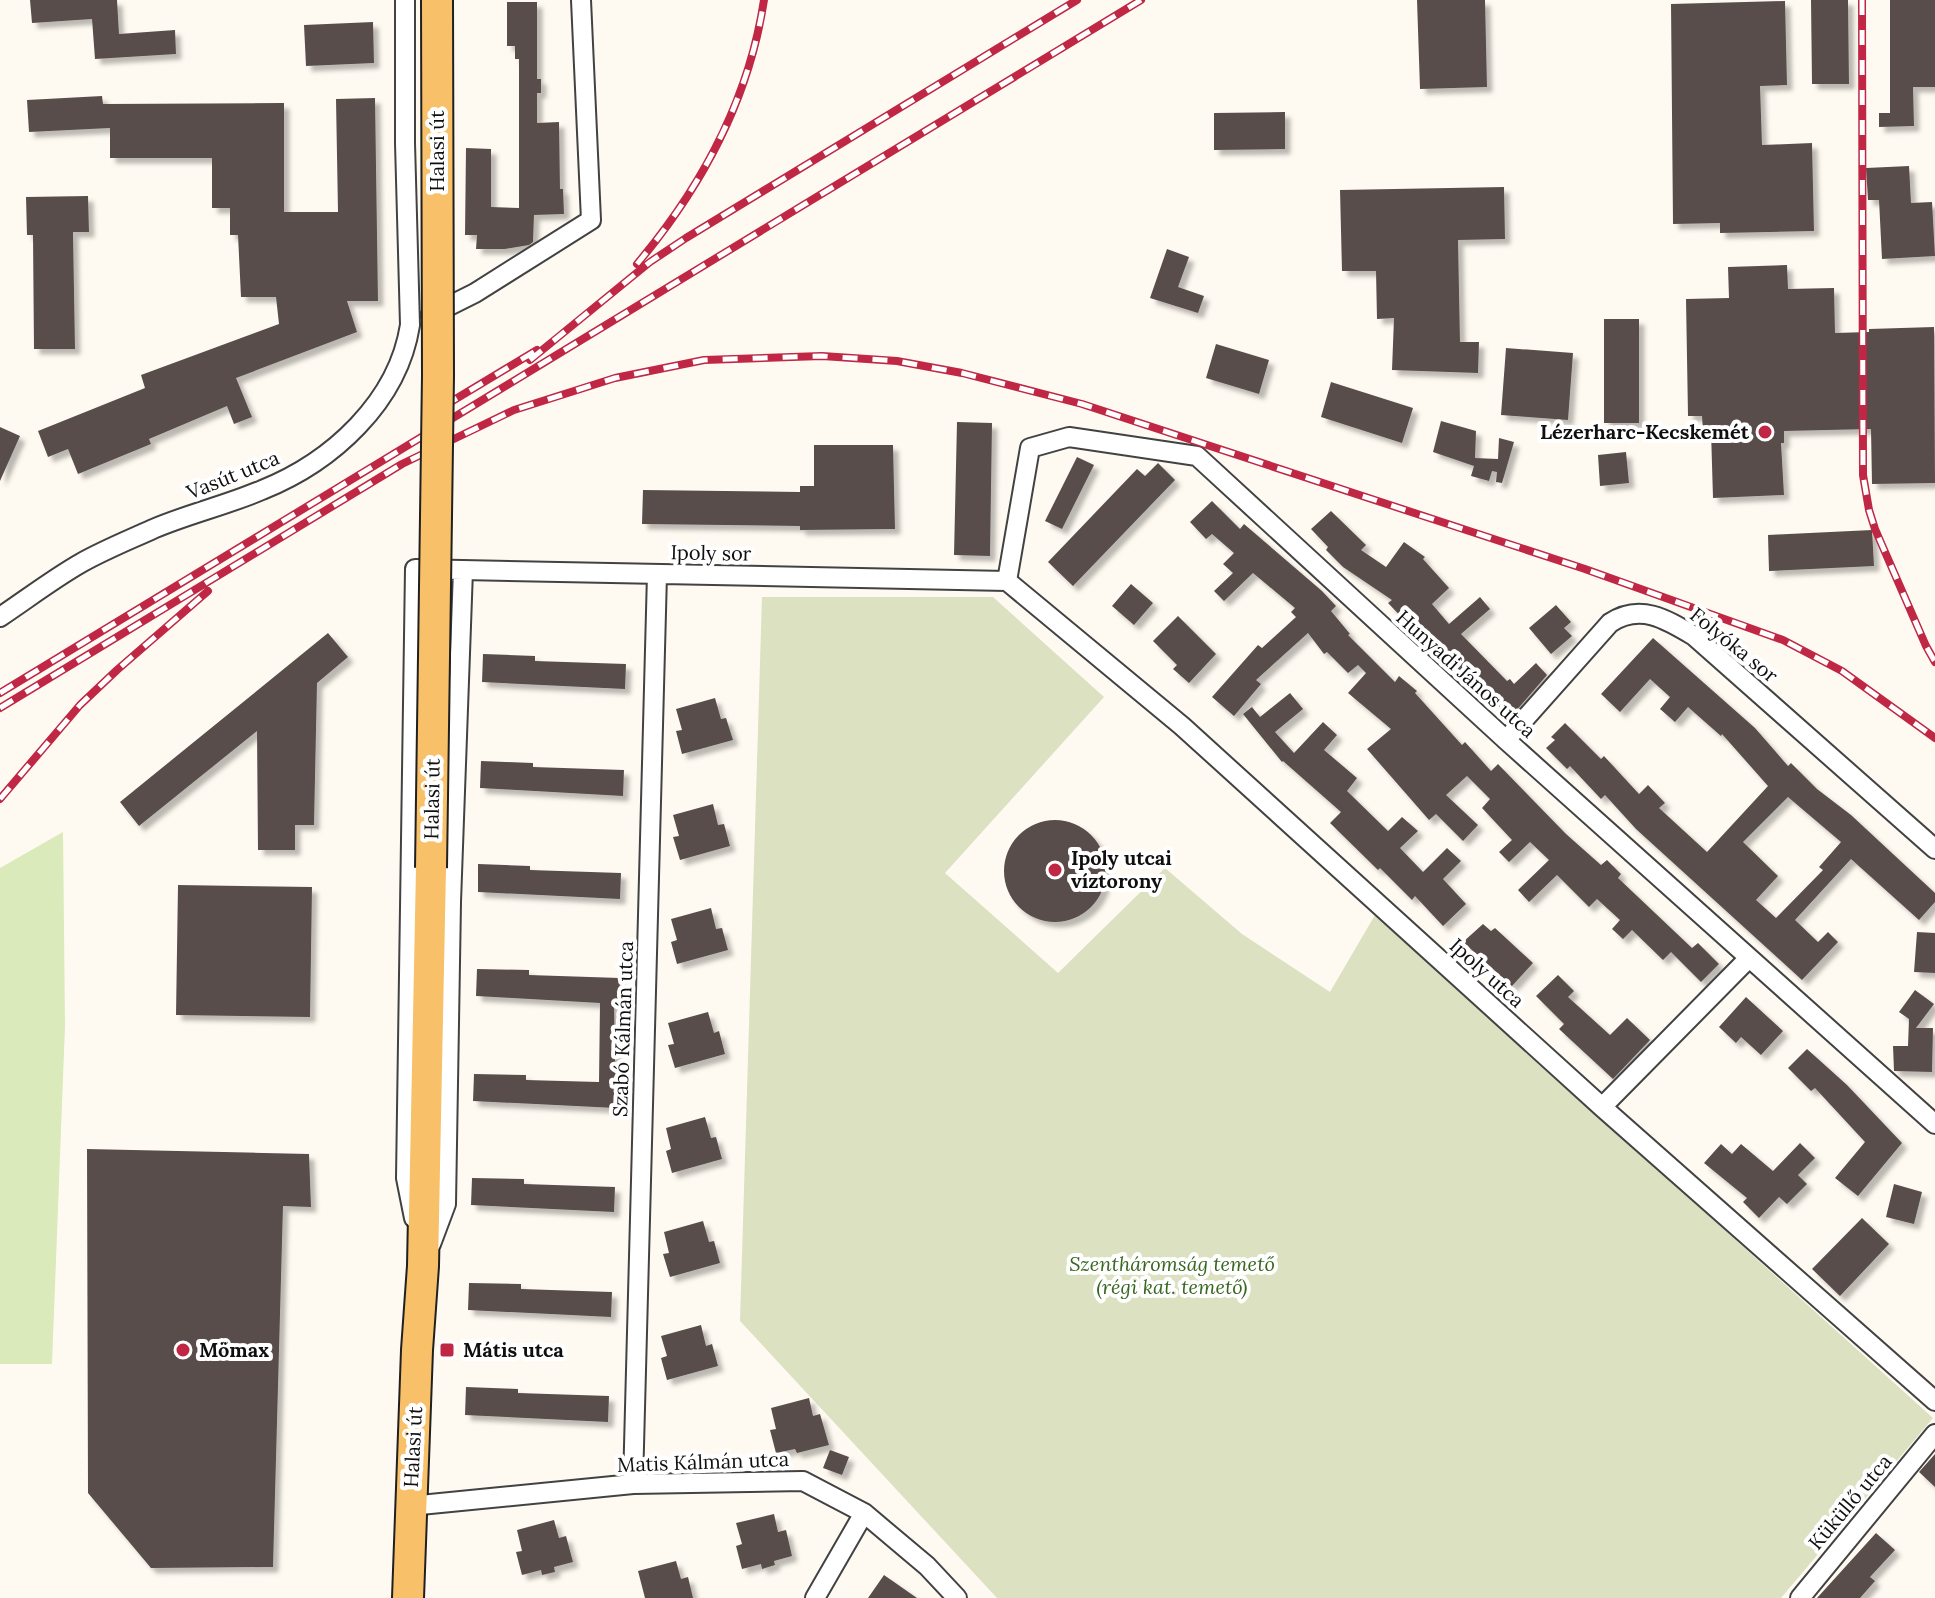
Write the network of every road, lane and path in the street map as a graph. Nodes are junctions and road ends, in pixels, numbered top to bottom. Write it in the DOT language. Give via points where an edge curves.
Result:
graph roads {
  1 [pos="405,0"];
  2 [pos="437,0"];
  3 [pos="581,0"];
  4 [pos="410,325"];
  5 [pos="463,570"];
  6 [pos="657,574"];
  7 [pos="1007,581"];
  8 [pos="0,617"];
  9 [pos="1506,740"];
  10 [pos="1935,849"];
  11 [pos="1749,958"];
  12 [pos="1602,1107"];
  13 [pos="1935,1124"];
  14 [pos="423,1266"];
  15 [pos="1935,1401"];
  16 [pos="1935,1434"];
  17 [pos="633,1484"];
  18 [pos="410,1506"];
  19 [pos="864,1513"];
  20 [pos="408,1598"];
  21 [pos="815,1598"];
  22 [pos="957,1598"];
  23 [pos="1800,1598"];
  1 -- 4 [label="street, Halasi út"];
  2 -- 14 [label="main road, Halasi út, bridge" via="438,375"];
  3 -- 4 [label="street" via="591,220 475,293"];
  4 -- 8 [label="street, Vasút utca" via="396,372 370,412 312,465 81,563"];
  5 -- 6 [label="street, Ipoly sor"];
  5 -- 14 [label="street" via="446,1204"];
  5 -- 14 [label="street, Ipoly sor" via="415,569 406,1178"];
  6 -- 7 [label="street, Ipoly sor"];
  6 -- 17 [label="street, Szabó Kálmán utca"];
  7 -- 9 [label="street, Hunyadi János utca" via="1030,448 1069,437 1197,456"];
  7 -- 12 [label="street, Ipoly utca" via="1182,726"];
  9 -- 10 [label="street, Folyóka sor" via="1610,623 1628,613 1644,614 1694,636"];
  9 -- 11 [label="street, Hunyadi János utca"];
  11 -- 12 [label="street"];
  11 -- 13 [label="street, Hunyadi János utca"];
  12 -- 15 [label="street, Ipoly utca"];
  14 -- 18 [label="main road, Halasi út"];
  16 -- 23 [label="street, Küküllő utca"];
  17 -- 18 [label="street, Matis Kálmán utca"];
  17 -- 19 [label="street, Matis Kálmán utca" via="803,1481"];
  18 -- 20 [label="main road, Halasi út"];
  19 -- 21 [label="street"];
  19 -- 22 [label="street, Matis Kálmán utca"];
}
